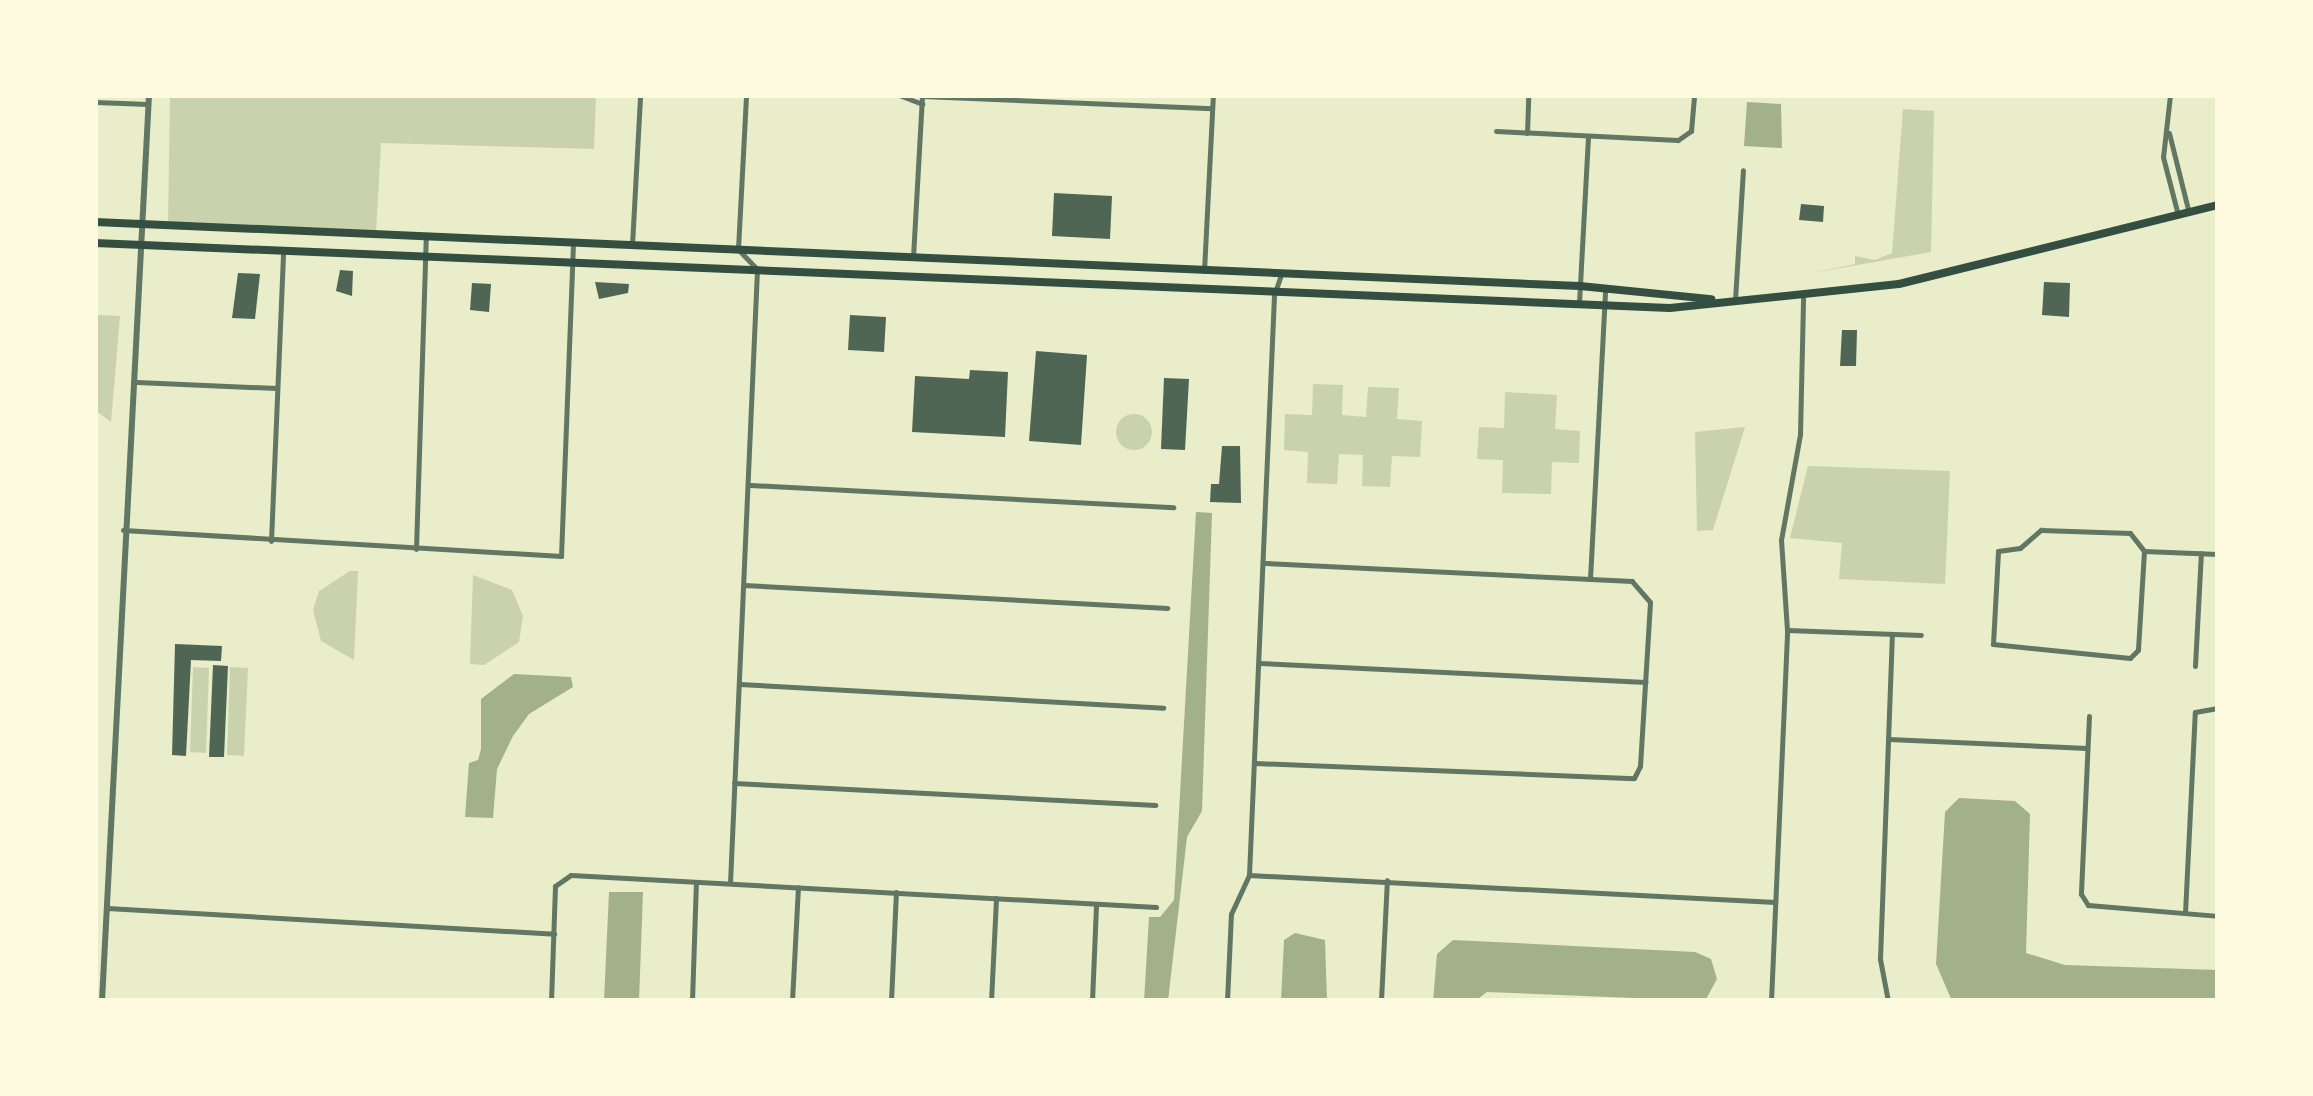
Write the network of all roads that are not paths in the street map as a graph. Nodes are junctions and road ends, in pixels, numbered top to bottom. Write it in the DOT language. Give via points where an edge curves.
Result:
graph roads {
  1 [pos="640,95"];
  2 [pos="746,95"];
  3 [pos="900,95"];
  4 [pos="1213,95"];
  5 [pos="1528,95"];
  6 [pos="1694,95"];
  7 [pos="2170,95"];
  8 [pos="922,96"];
  9 [pos="99,100"];
  10 [pos="148,100"];
  11 [pos="922,104"];
  12 [pos="1212,108"];
  13 [pos="2168,130"];
  14 [pos="1496,131"];
  15 [pos="1526,132"];
  16 [pos="1588,136"];
  17 [pos="1743,170"];
  18 [pos="2218,205"];
  19 [pos="2189,213"];
  20 [pos="2178,216"];
  21 [pos="95,222"];
  22 [pos="146,224"];
  23 [pos="426,236"];
  24 [pos="573,242"];
  25 [pos="95,243"];
  26 [pos="145,244"];
  27 [pos="632,244"];
  28 [pos="738,249"];
  29 [pos="283,251"];
  30 [pos="426,257"];
  31 [pos="913,257"];
  32 [pos="572,264"];
  33 [pos="757,269"];
  34 [pos="1204,271"];
  35 [pos="1281,274"];
  36 [pos="1580,286"];
  37 [pos="1605,288"];
  38 [pos="1274,295"];
  39 [pos="1803,297"];
  40 [pos="1721,300"];
  41 [pos="1735,300"];
  42 [pos="1579,306"];
  43 [pos="1604,307"];
  44 [pos="137,382"];
  45 [pos="278,388"];
  46 [pos="750,485"];
  47 [pos="1173,508"];
  48 [pos="123,530"];
  49 [pos="271,541"];
  50 [pos="416,549"];
  51 [pos="2144,551"];
  52 [pos="2201,553"];
  53 [pos="2218,554"];
  54 [pos="1265,562"];
  55 [pos="1590,579"];
  56 [pos="744,585"];
  57 [pos="1167,608"];
  58 [pos="1787,630"];
  59 [pos="1892,635"];
  60 [pos="1921,635"];
  61 [pos="1259,663"];
  62 [pos="2195,666"];
  63 [pos="1646,682"];
  64 [pos="739,684"];
  65 [pos="1163,708"];
  66 [pos="2218,708"];
  67 [pos="2089,716"];
  68 [pos="1888,739"];
  69 [pos="2087,748"];
  70 [pos="1254,762"];
  71 [pos="734,783"];
  72 [pos="1155,805"];
  73 [pos="1249,875"];
  74 [pos="1387,880"];
  75 [pos="696,882"];
  76 [pos="730,883"];
  77 [pos="798,888"];
  78 [pos="896,892"];
  79 [pos="996,898"];
  80 [pos="1775,902"];
  81 [pos="1096,904"];
  82 [pos="1156,907"];
  83 [pos="107,908"];
  84 [pos="2185,914"];
  85 [pos="2218,916"];
  86 [pos="554,934"];
  87 [pos="100,965"];
  88 [pos="102,1001"];
  89 [pos="551,1001"];
  90 [pos="692,1001"];
  91 [pos="792,1001"];
  92 [pos="891,1001"];
  93 [pos="991,1001"];
  94 [pos="1092,1001"];
  95 [pos="1227,1001"];
  96 [pos="1380,1001"];
  97 [pos="1771,1001"];
  98 [pos="1888,1001"];
  1 -- 27 [label="street"];
  2 -- 28 [label="street"];
  3 -- 11 [label="street"];
  4 -- 12 [label="street"];
  5 -- 15 [label="street"];
  6 -- 16 [label="street" via="1688,135 1678,140"];
  7 -- 13 [label="street"];
  8 -- 11 [label="street"];
  8 -- 12 [label="street"];
  9 -- 10 [label="street"];
  10 -- 22 [label="street"];
  11 -- 31 [label="street"];
  12 -- 34 [label="street"];
  13 -- 19 [label="street"];
  13 -- 20 [label="street" via="2163,158"];
  14 -- 15 [label="street"];
  15 -- 16 [label="street"];
  16 -- 36 [label="street"];
  17 -- 41 [label="street"];
  18 -- 19 [label="main road"];
  19 -- 20 [label="main road"];
  20 -- 39 [label="main road" via="1952,273"];
  21 -- 22 [label="main road"];
  22 -- 23 [label="main road"];
  22 -- 26 [label="street"];
  23 -- 24 [label="main road"];
  23 -- 30 [label="street"];
  24 -- 27 [label="main road"];
  24 -- 32 [label="street"];
  25 -- 26 [label="main road"];
  26 -- 29 [label="main road"];
  26 -- 44 [label="street"];
  27 -- 28 [label="main road"];
  28 -- 31 [label="main road"];
  28 -- 33 [label="street"];
  29 -- 30 [label="main road"];
  29 -- 45 [label="street"];
  30 -- 32 [label="main road"];
  30 -- 50 [label="street"];
  31 -- 34 [label="main road"];
  32 -- 33 [label="main road"];
  32 -- 50 [label="street" via="561,556"];
  33 -- 38 [label="main road"];
  33 -- 46 [label="street"];
  34 -- 35 [label="main road"];
  35 -- 36 [label="main road"];
  35 -- 38 [label="street"];
  36 -- 37 [label="main road"];
  36 -- 42 [label="street"];
  37 -- 40 [label="main road"];
  37 -- 43 [label="street"];
  38 -- 42 [label="main road"];
  38 -- 54 [label="street"];
  39 -- 41 [label="main road"];
  39 -- 58 [label="street" via="1800,434 1781,540"];
  40 -- 41 [label="main road"];
  40 -- 43 [label="main road"];
  42 -- 43 [label="main road"];
  43 -- 55 [label="street"];
  44 -- 45 [label="street"];
  44 -- 48 [label="street"];
  45 -- 49 [label="street"];
  46 -- 47 [label="street"];
  46 -- 56 [label="street"];
  48 -- 49 [label="street"];
  48 -- 83 [label="street"];
  49 -- 50 [label="street"];
  51 -- 51 [label="street" via="2130,533 2041,530 2020,548 2002,547 1993,644 2130,658 2138,650"];
  51 -- 52 [label="street"];
  52 -- 53 [label="street"];
  52 -- 62 [label="street"];
  54 -- 55 [label="street"];
  54 -- 61 [label="street"];
  55 -- 63 [label="street" via="1638,582 1646,590"];
  56 -- 57 [label="street"];
  56 -- 64 [label="street"];
  58 -- 59 [label="street"];
  58 -- 80 [label="street"];
  59 -- 60 [label="street"];
  59 -- 68 [label="street"];
  61 -- 63 [label="street"];
  61 -- 70 [label="street"];
  63 -- 70 [label="street" via="1634,778"];
  64 -- 65 [label="street"];
  64 -- 71 [label="street"];
  66 -- 84 [label="street" via="2194,712"];
  67 -- 69 [label="street"];
  68 -- 69 [label="street"];
  68 -- 98 [label="street" via="1880,959"];
  69 -- 84 [label="street" via="2081,894 2088,906"];
  70 -- 73 [label="street"];
  71 -- 72 [label="street"];
  71 -- 76 [label="street"];
  73 -- 74 [label="street"];
  73 -- 95 [label="street" via="1232,914"];
  74 -- 80 [label="street"];
  74 -- 96 [label="street"];
  75 -- 76 [label="street"];
  75 -- 86 [label="street" via="559,878"];
  75 -- 90 [label="street"];
  76 -- 77 [label="street"];
  77 -- 78 [label="street"];
  77 -- 91 [label="street"];
  78 -- 79 [label="street"];
  78 -- 92 [label="street"];
  79 -- 81 [label="street"];
  79 -- 93 [label="street"];
  80 -- 97 [label="street"];
  81 -- 82 [label="street"];
  81 -- 94 [label="street"];
  83 -- 86 [label="street"];
  83 -- 87 [label="street"];
  84 -- 85 [label="street"];
  86 -- 89 [label="street"];
  87 -- 88 [label="street"];
}
